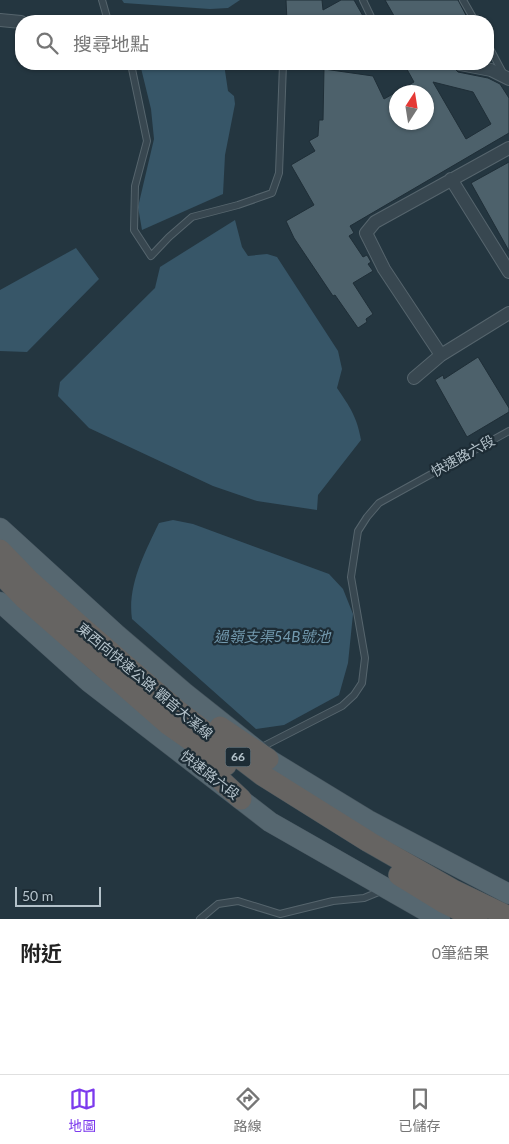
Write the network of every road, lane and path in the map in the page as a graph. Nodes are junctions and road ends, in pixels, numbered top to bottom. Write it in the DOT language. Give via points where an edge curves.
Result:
graph roads {
  1 [pos="102,0"];
  2 [pos="362,0"];
  3 [pos="463,0"];
  4 [pos="106,15"];
  5 [pos="370,15"];
  6 [pos="472,15"];
  7 [pos="0,20"];
  8 [pos="15,21"];
  9 [pos="494,56"];
  10 [pos="132,70"];
  11 [pos="283,70"];
  12 [pos="490,70"];
  13 [pos="508,80"];
  14 [pos="509,148"];
  15 [pos="451,179"];
  16 [pos="509,272"];
  17 [pos="509,313"];
  18 [pos="441,355"];
  19 [pos="414,378"];
  20 [pos="509,430"];
  21 [pos="0,528"];
  22 [pos="0,550"];
  23 [pos="0,572"];
  24 [pos="0,602"];
  25 [pos="102,656"];
  26 [pos="262,755"];
  27 [pos="241,800"];
  28 [pos="386,888"];
  29 [pos="509,894"];
  30 [pos="509,918"];
  31 [pos="200,919"];
  32 [pos="440,919"];
  33 [pos="477,919"];
  1 -- 4 [label="lane"];
  2 -- 5 [label="lane"];
  3 -- 6 [label="lane"];
  7 -- 8 [label="street"];
  9 -- 13 [label="lane"];
  10 -- 11 [label="lane" via="147,141 135,186 134,230 152,256 192,217 272,193 279,173"];
  12 -- 13 [label="street"];
  14 -- 15 [label="street"];
  15 -- 16 [label="street"];
  15 -- 18 [label="street" via="375,222 366,233 384,269"];
  17 -- 18 [label="street"];
  18 -- 19 [label="street"];
  20 -- 26 [label="lane, 快速路六段" via="379,503 367,516 358,531 351,577 365,658 362,683 342,706"];
  21 -- 26 [label="main road, 66" via="171,681"];
  22 -- 25 [label="highway, 東西向快速公路 觀音大溪線 / 66"];
  23 -- 25 [label="highway, 東西向快速公路 觀音大溪線 / 66" via="24,598"];
  24 -- 27 [label="main road, 快速路六段 / 66" via="89,682"];
  25 -- 26 [label="highway"];
  25 -- 27 [label="highway"];
  25 -- 30 [label="highway, 東西向快速公路 觀音大溪線 / 66" via="262,775 369,842"];
  25 -- 33 [label="highway, 東西向快速公路 觀音大溪線 / 66" via="169,725 283,805 443,902"];
  26 -- 29 [label="main road, 66" via="368,820"];
  27 -- 28 [label="main road, 快速路六段 / 66" via="270,822"];
  28 -- 31 [label="lane" via="364,898 280,914 238,901 218,904"];
  28 -- 32 [label="main road, 快速路六段 / 66"];
}
